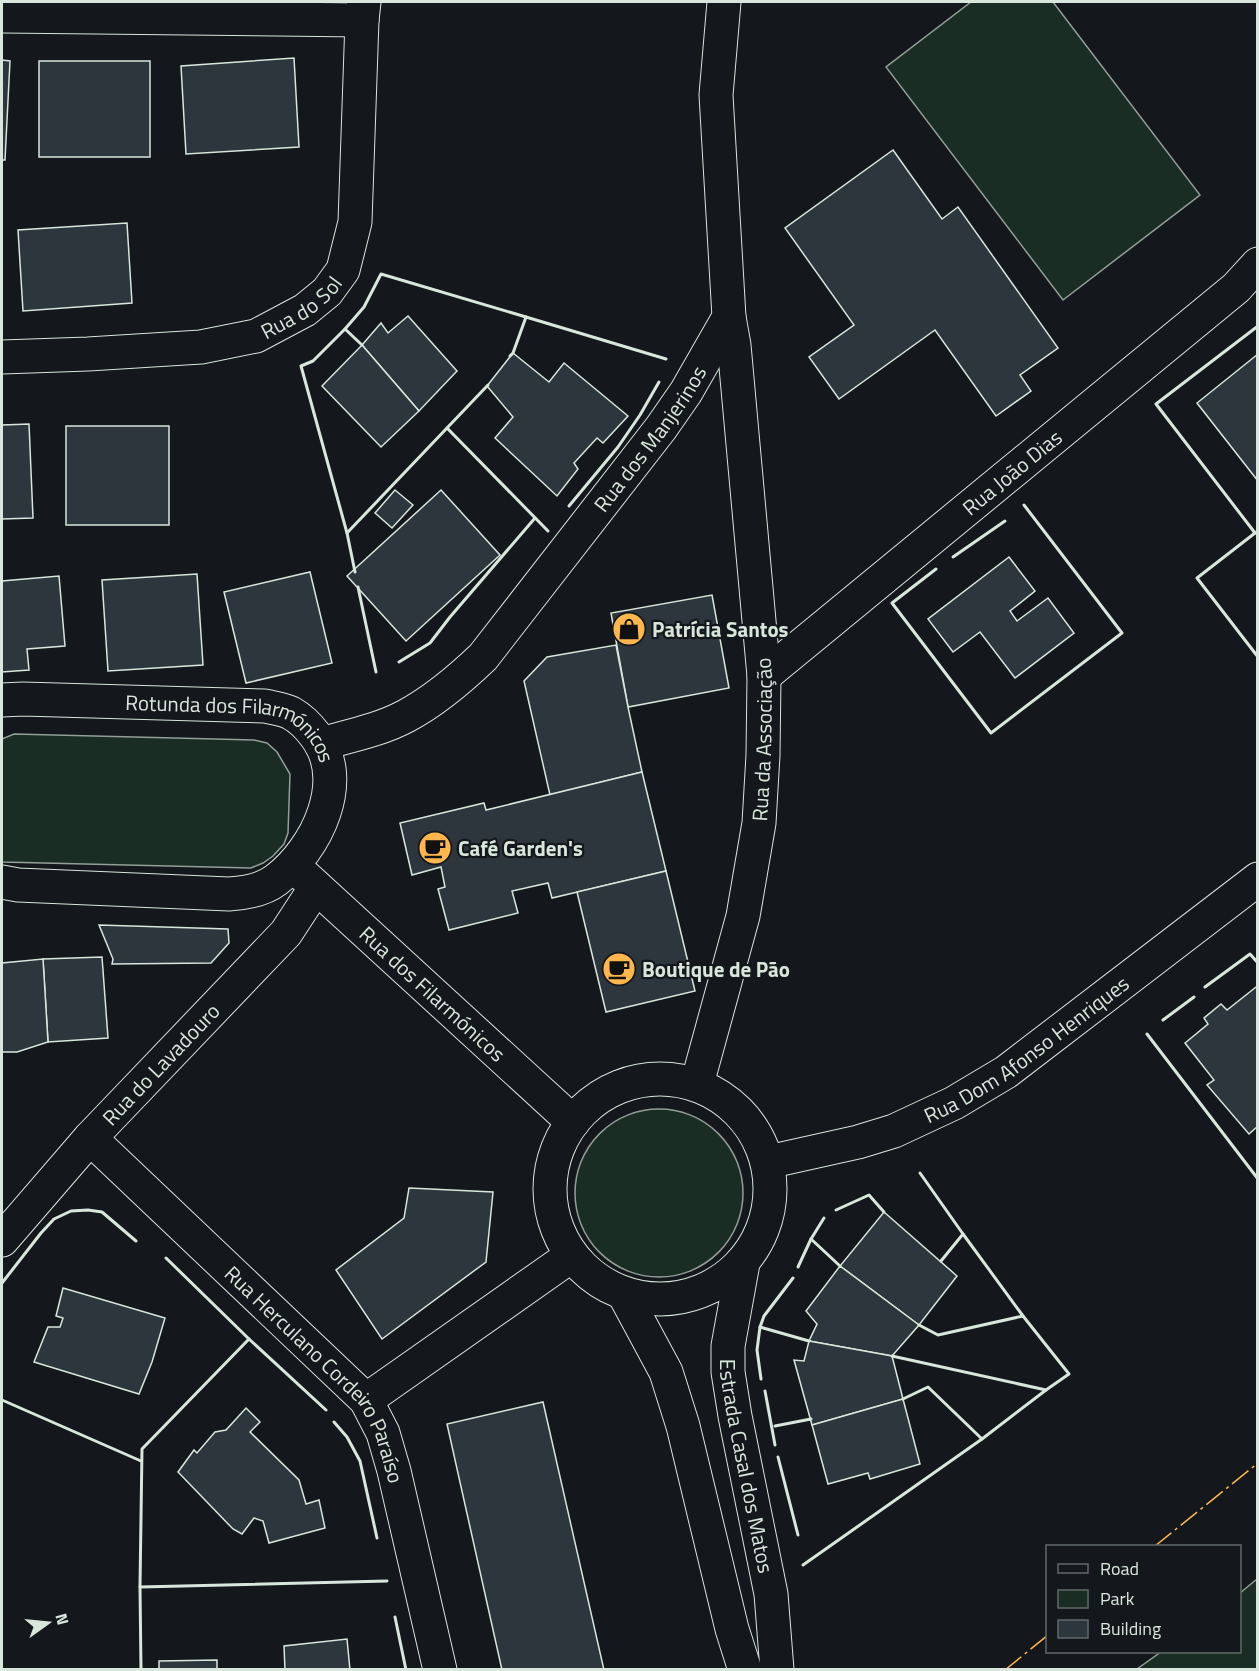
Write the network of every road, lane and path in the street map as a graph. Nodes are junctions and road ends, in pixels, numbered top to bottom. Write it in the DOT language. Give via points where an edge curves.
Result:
graph roads {
  1 [pos="723,2"];
  2 [pos="363,11"];
  3 [pos="2,16"];
  4 [pos="1257,264"];
  5 [pos="729,316"];
  6 [pos="2,357"];
  7 [pos="764,676"];
  8 [pos="2,700"];
  9 [pos="321,744"];
  10 [pos="292,865"];
  11 [pos="1257,879"];
  12 [pos="2,882"];
  13 [pos="316,887"];
  14 [pos="697,1084"];
  15 [pos="573,1122"];
  16 [pos="90,1138"];
  17 [pos="768,1162"];
  18 [pos="2,1239"];
  19 [pos="572,1256"];
  20 [pos="743,1263"];
  21 [pos="624,1294"];
  22 [pos="366,1400"];
  23 [pos="440,1670"];
  24 [pos="745,1670"];
  25 [pos="777,1670"];
  1 -- 5 [label="street" via="716,95"];
  2 -- 3 [label="street"];
  2 -- 6 [label="street, Rua do Sol" via="355,222 343,270 327,292 304,310 256,336 201,347"];
  4 -- 7 [label="street, Rua João Dias" via="1236,288"];
  5 -- 7 [label="street, Rua da Associação"];
  5 -- 9 [label="street, Rua dos Manjerinos" via="661,428 483,657 457,682 405,717"];
  7 -- 14 [label="street, Rua da Associação" via="759,823 743,916"];
  8 -- 9 [label="street, Rotunda dos Filarmónicos" via="265,706 292,714"];
  9 -- 10 [label="street, Rotunda dos Filarmónicos" via="330,785 327,803 315,833"];
  10 -- 12 [label="street, Rotunda dos Filarmónicos" via="275,881 260,888 229,894"];
  10 -- 13 [label="street, Rua dos Filarmónicos"];
  11 -- 17 [label="street, Rua Dom Afonso Henriques" via="1006,1072 954,1103 894,1131"];
  13 -- 15 [label="street, Rua dos Filarmónicos"];
  13 -- 16 [label="street, Rua do Lavadouro" via="286,933"];
  14 -- 15 [label="street" via="665,1078 632,1081 602,1094"];
  14 -- 17 [label="street" via="729,1102 753,1128"];
  15 -- 19 [label="street" via="558,1147 549,1184 555,1222"];
  16 -- 18 [label="street, Rua do Lavadouro"];
  16 -- 22 [label="street, Rua Herculano Cordeiro Paraíso"];
  17 -- 20 [label="street" via="771,1198 762,1233"];
  19 -- 21 [label="street" via="595,1279"];
  19 -- 22 [label="street"];
  20 -- 21 [label="street" via="719,1284 689,1297 656,1300"];
  20 -- 25 [label="street, Estrada Casal dos Matos" via="728,1346 728,1372 771,1594"];
  21 -- 24 [label="street" via="666,1372"];
  22 -- 23 [label="street, Rua Herculano Cordeiro Paraíso" via="383,1432 394,1471"];
}
